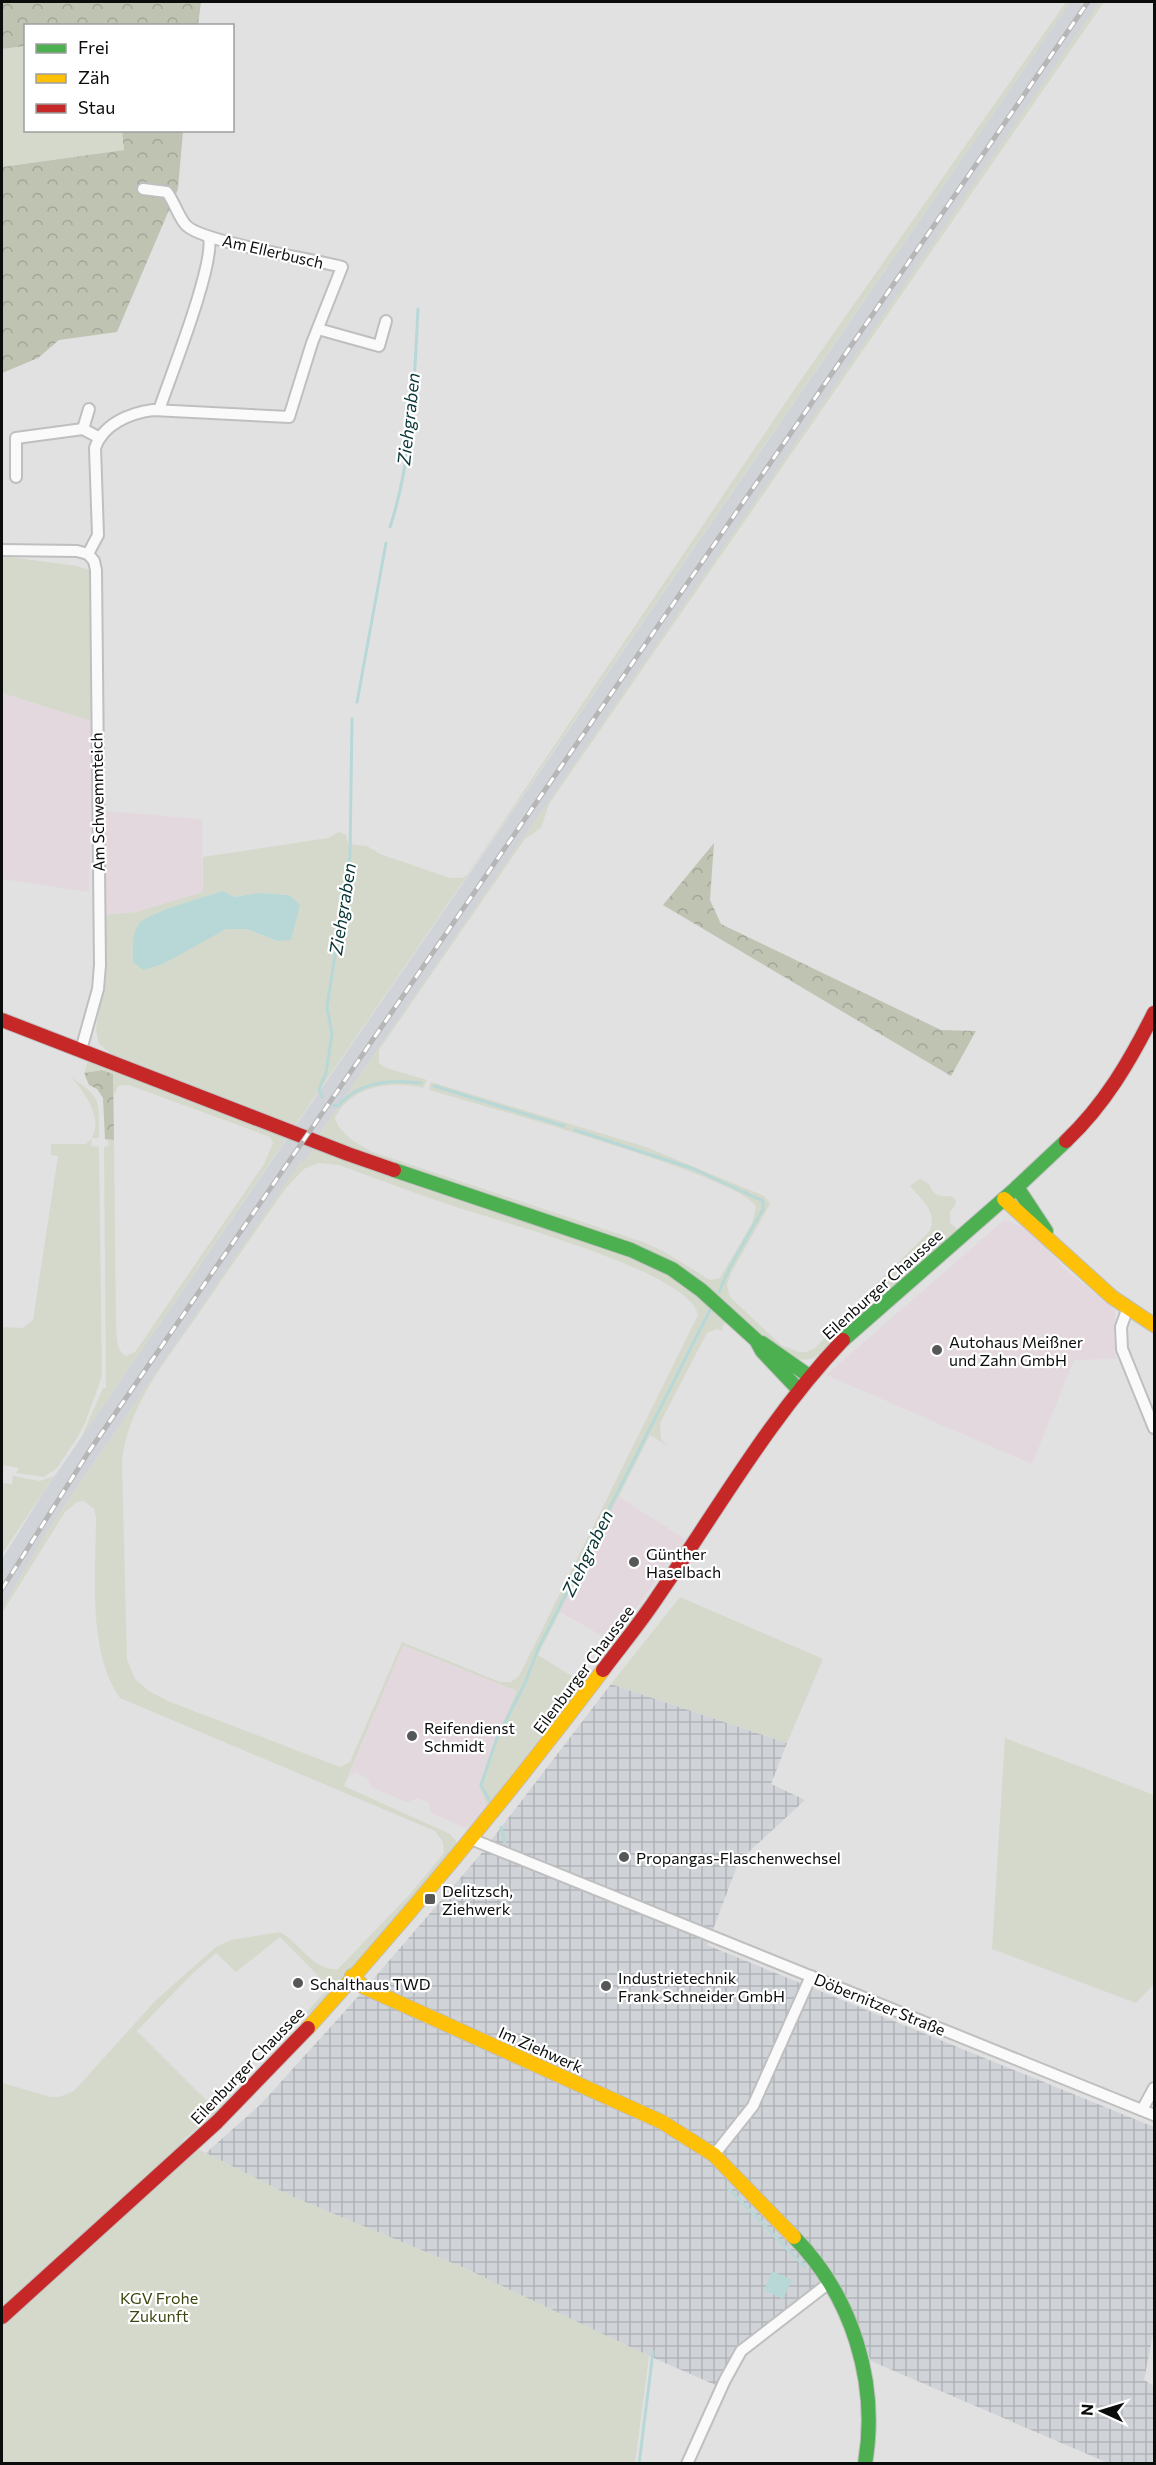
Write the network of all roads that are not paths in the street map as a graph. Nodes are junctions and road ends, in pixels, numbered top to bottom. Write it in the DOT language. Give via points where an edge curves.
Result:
graph roads {
  1 [pos="143,189"];
  2 [pos="209,237"];
  3 [pos="386,321"];
  4 [pos="318,329"];
  5 [pos="89,409"];
  6 [pos="159,410"];
  7 [pos="83,429"];
  8 [pos="98,437"];
  9 [pos="16,477"];
  10 [pos="2,550"];
  11 [pos="88,554"];
  12 [pos="1155,1013"];
  13 [pos="2,1020"];
  14 [pos="81,1050"];
  15 [pos="1017,1187"];
  16 [pos="1004,1199"];
  17 [pos="1050,1239"];
  18 [pos="1127,1310"];
  19 [pos="1155,1325"];
  20 [pos="756,1340"];
  21 [pos="809,1376"];
  22 [pos="798,1389"];
  23 [pos="1155,1428"];
  24 [pos="471,1839"];
  25 [pos="352,1976"];
  26 [pos="811,1976"];
  27 [pos="1155,2088"];
  28 [pos="1142,2110"];
  29 [pos="1155,2115"];
  30 [pos="714,2155"];
  31 [pos="829,2283"];
  32 [pos="2,2317"];
  33 [pos="687,2463"];
  34 [pos="865,2463"];
  1 -- 2 [label="street, Am Ellerbusch" via="167,192 186,226"];
  2 -- 4 [label="street, Am Ellerbusch" via="342,267"];
  2 -- 6 [label="street, Am Ellerbusch" via="204,278"];
  3 -- 4 [label="street" via="379,346"];
  4 -- 6 [label="street, Am Ellerbusch" via="289,417"];
  5 -- 7 [label="street"];
  6 -- 8 [label="street, Am Ellerbusch" via="135,412"];
  7 -- 8 [label="street"];
  7 -- 9 [label="street" via="16,438"];
  8 -- 11 [label="street" via="98,535"];
  10 -- 11 [label="street"];
  11 -- 14 [label="street, Am Schwemmteich" via="96,570 100,965 98,989"];
  12 -- 15 [label="street, Eilenburger Chaussee" via="1109,1094 1059,1149"];
  13 -- 14 [label="street"];
  14 -- 20 [label="street" via="348,1154 631,1250 672,1269"];
  15 -- 16 [label="street, Eilenburger Chaussee"];
  15 -- 17 [label="street"];
  16 -- 17 [label="street"];
  16 -- 21 [label="street, Eilenburger Chaussee" via="849,1334"];
  17 -- 18 [label="street" via="1086,1277"];
  18 -- 19 [label="street"];
  18 -- 23 [label="street" via="1121,1327 1122,1349"];
  20 -- 21 [label="street"];
  20 -- 22 [label="street"];
  21 -- 22 [label="street, Eilenburger Chaussee"];
  22 -- 24 [label="street, Eilenburger Chaussee" via="657,1598 536,1760"];
  24 -- 25 [label="street, Eilenburger Chaussee"];
  24 -- 26 [label="street, Döbernitzer Straße"];
  25 -- 30 [label="street, Im Ziehwerk" via="364,1987 662,2122"];
  25 -- 32 [label="street, Eilenburger Chaussee" via="245,2095"];
  26 -- 28 [label="street, Döbernitzer Straße"];
  26 -- 30 [label="street" via="753,2106"];
  27 -- 28 [label="street"];
  28 -- 29 [label="street, Döbernitzer Straße"];
  30 -- 31 [label="street, Im Ziehwerk" via="807,2250"];
  31 -- 33 [label="street" via="741,2351"];
  31 -- 34 [label="street, Im Ziehwerk" via="858,2341 869,2398 870,2434"];
}
